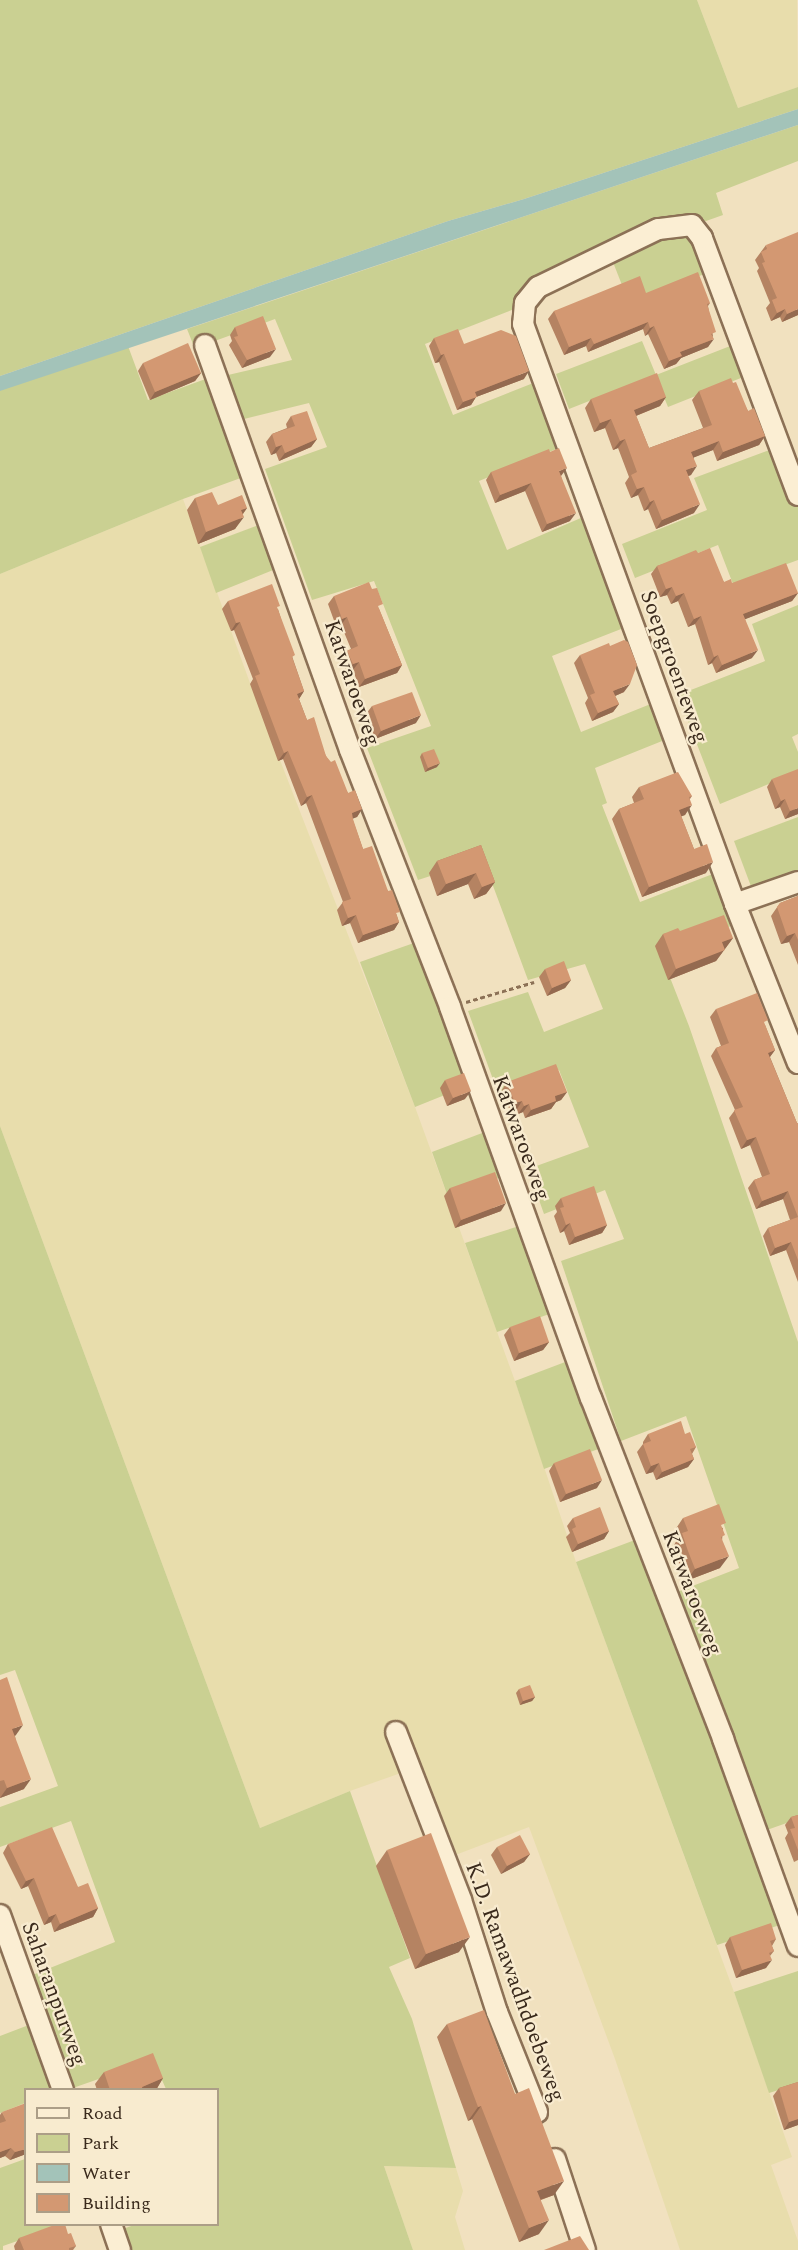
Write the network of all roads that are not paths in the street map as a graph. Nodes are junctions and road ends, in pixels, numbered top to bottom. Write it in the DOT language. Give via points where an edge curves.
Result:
graph roads {
  1 [pos="205,345"];
  2 [pos="798,495"];
  3 [pos="798,882"];
  4 [pos="735,904"];
  5 [pos="798,1064"];
  6 [pos="396,1732"];
  7 [pos="0,1915"];
  8 [pos="798,1946"];
  9 [pos="62,2088"];
  10 [pos="112,2226"];
  11 [pos="120,2250"];
  12 [pos="585,2250"];
  1 -- 8 [label="street, Katwaroeweg" via="350,750 450,1007 591,1398"];
  2 -- 4 [label="street, Soepgroenteweg" via="702,238 692,225 658,229 538,287 525,303 523,324"];
  3 -- 4 [label="street"];
  4 -- 5 [label="street, Soepgroenteweg"];
  6 -- 12 [label="street, K.D. Ramawadhdoebeweg"];
  7 -- 9 [label="street, Saharanpurweg"];
  10 -- 11 [label="street"];
}
